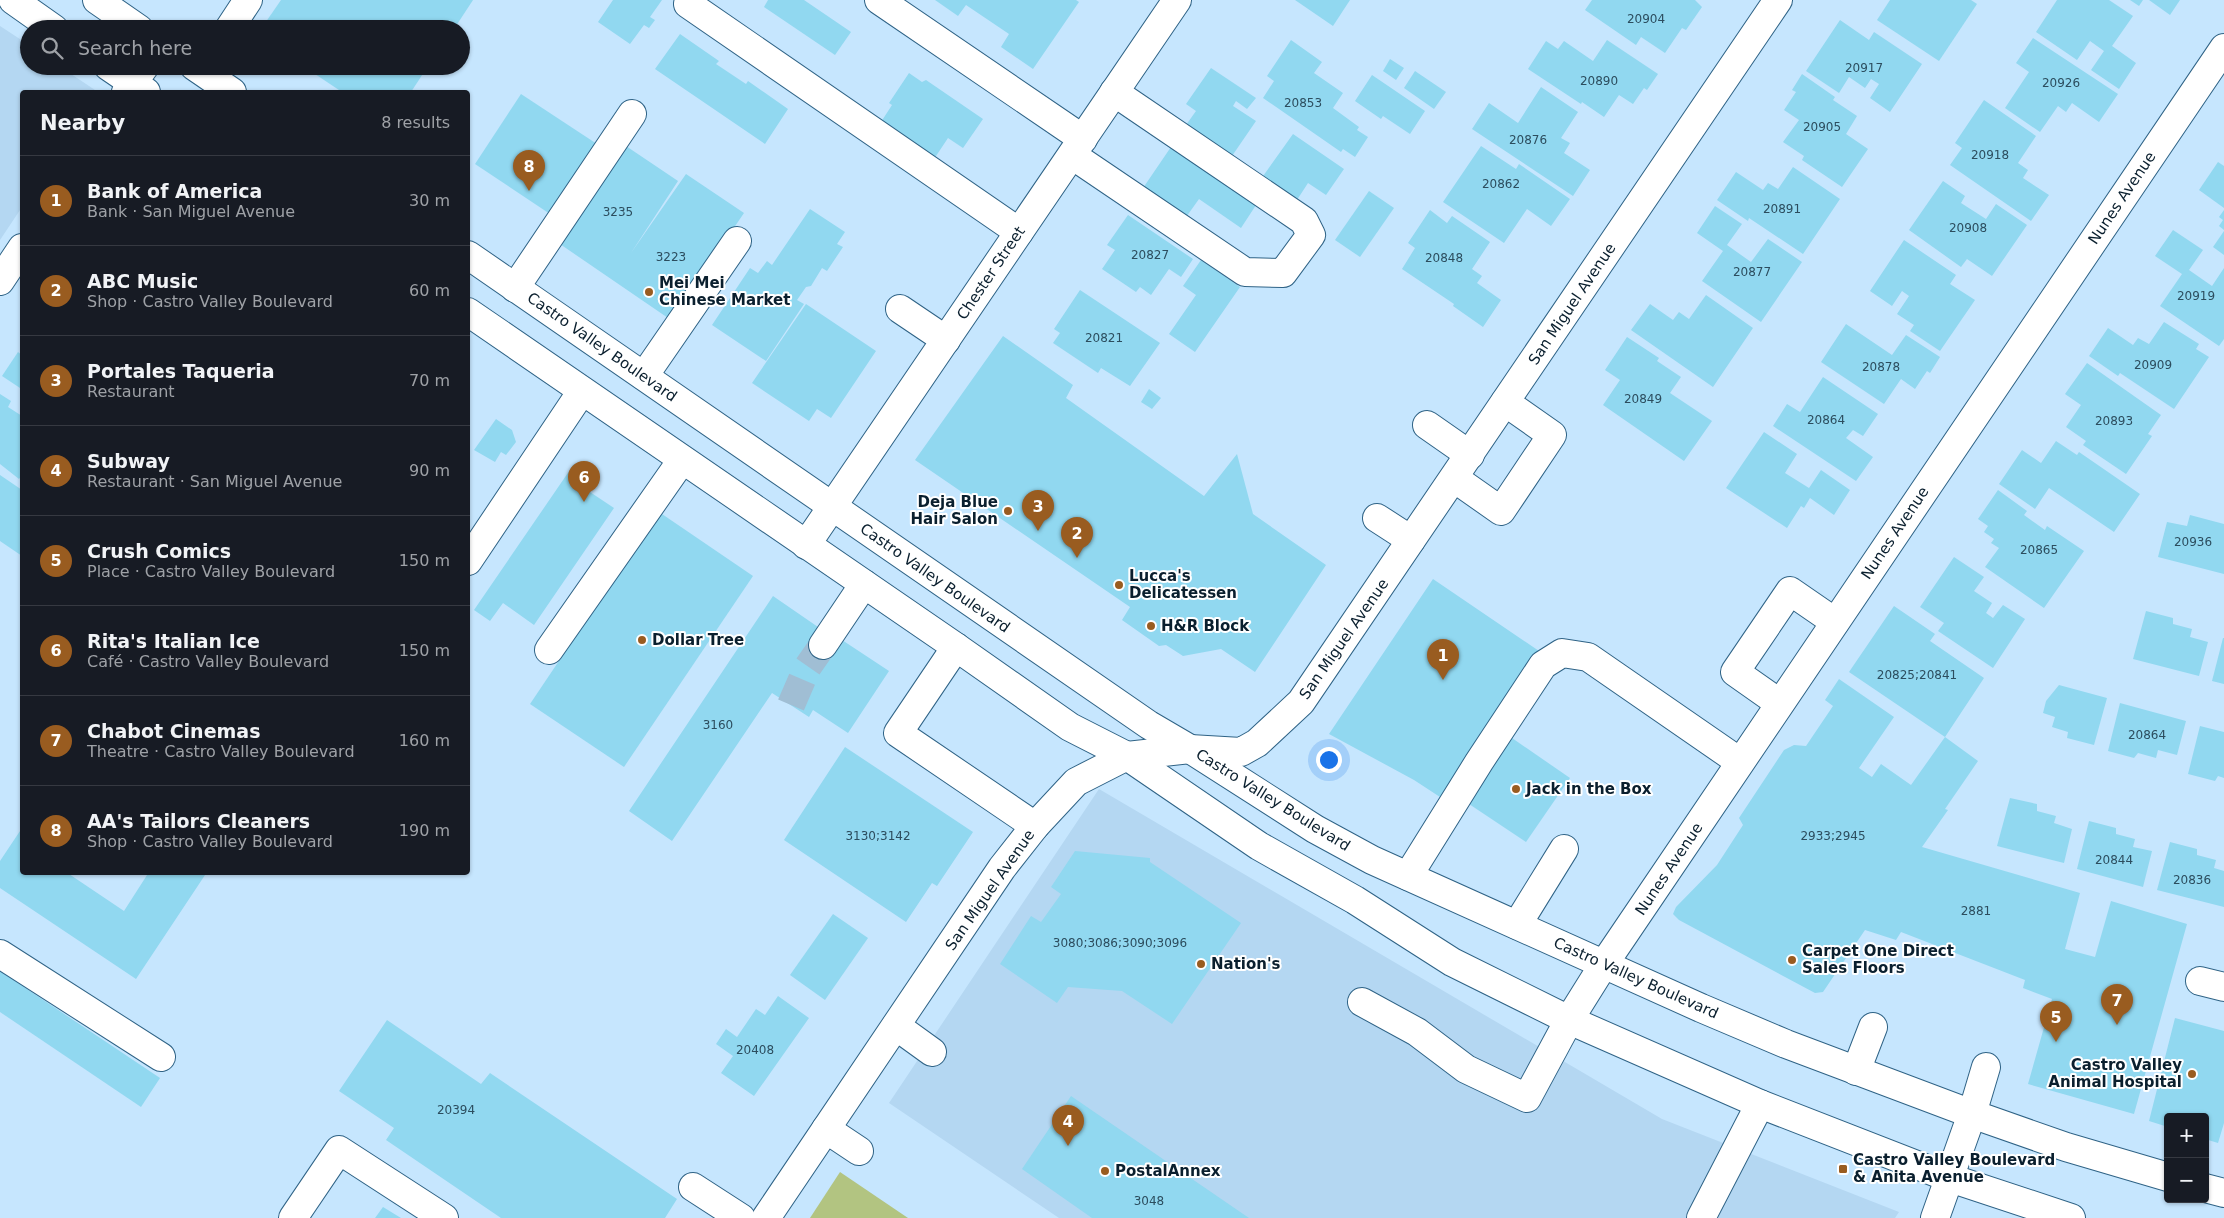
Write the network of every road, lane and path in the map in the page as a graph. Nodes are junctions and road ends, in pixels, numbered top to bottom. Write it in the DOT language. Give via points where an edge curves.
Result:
graph roads {
  1 [pos="13,0"];
  2 [pos="97,0"];
  3 [pos="248,0"];
  4 [pos="879,0"];
  5 [pos="1177,0"];
  6 [pos="1778,0"];
  7 [pos="688,4"];
  8 [pos="41,20"];
  9 [pos="126,20"];
  10 [pos="234,20"];
  11 [pos="2224,48"];
  12 [pos="122,75"];
  13 [pos="209,75"];
  14 [pos="137,84"];
  15 [pos="229,90"];
  16 [pos="1114,92"];
  17 [pos="632,114"];
  18 [pos="1077,147"];
  19 [pos="1019,232"];
  20 [pos="737,241"];
  21 [pos="20,251"];
  22 [pos="470,256"];
  23 [pos="0,281"];
  24 [pos="515,288"];
  25 [pos="900,309"];
  26 [pos="470,313"];
  27 [pos="946,340"];
  28 [pos="644,376"];
  29 [pos="582,391"];
  30 [pos="1505,402"];
  31 [pos="1427,425"];
  32 [pos="1470,454"];
  33 [pos="682,460"];
  34 [pos="1454,478"];
  35 [pos="833,507"];
  36 [pos="1378,518"];
  37 [pos="1411,540"];
  38 [pos="806,545"];
  39 [pos="470,558"];
  40 [pos="864,584"];
  41 [pos="1835,622"];
  42 [pos="823,645"];
  43 [pos="956,646"];
  44 [pos="549,650"];
  45 [pos="1779,703"];
  46 [pos="1190,749"];
  47 [pos="1127,756"];
  48 [pos="1740,762"];
  49 [pos="1035,826"];
  50 [pos="1564,849"];
  51 [pos="1408,876"];
  52 [pos="1517,925"];
  53 [pos="0,954"];
  54 [pos="1604,964"];
  55 [pos="1362,1002"];
  56 [pos="1569,1020"];
  57 [pos="896,1026"];
  58 [pos="1873,1027"];
  59 [pos="932,1052"];
  60 [pos="161,1057"];
  61 [pos="1986,1067"];
  62 [pos="1856,1071"];
  63 [pos="1760,1104"];
  64 [pos="1972,1114"];
  65 [pos="826,1129"];
  66 [pos="859,1151"];
  67 [pos="2164,1176"];
  68 [pos="1950,1178"];
  69 [pos="694,1187"];
  70 [pos="2209,1189"];
  71 [pos="2224,1193"];
  72 [pos="293,1218"];
  73 [pos="444,1218"];
  74 [pos="741,1218"];
  75 [pos="766,1218"];
  76 [pos="1701,1218"];
  77 [pos="1935,1218"];
  78 [pos="2071,1218"];
  1 -- 8 [label="main road"];
  2 -- 9 [label="main road"];
  3 -- 10 [label="main road"];
  4 -- 18 [label="main road"];
  5 -- 16 [label="main road, Chester Street"];
  6 -- 30 [label="main road, San Miguel Avenue"];
  7 -- 19 [label="main road"];
  11 -- 41 [label="main road, Nunes Avenue"];
  12 -- 14 [label="main road"];
  13 -- 15 [label="main road"];
  16 -- 18 [label="main road, Chester Street"];
  16 -- 18 [label="main road" via="1304,221 1311,235 1283,273 1246,272"];
  17 -- 24 [label="main road"];
  18 -- 19 [label="main road, Chester Street"];
  19 -- 27 [label="main road, Chester Street"];
  20 -- 28 [label="main road"];
  21 -- 23 [label="main road"];
  22 -- 24 [label="main road, Castro Valley Boulevard"];
  24 -- 28 [label="main road, Castro Valley Boulevard"];
  25 -- 27 [label="main road"];
  26 -- 29 [label="main road"];
  27 -- 35 [label="main road, Chester Street"];
  28 -- 35 [label="main road, Castro Valley Boulevard"];
  29 -- 33 [label="main road"];
  29 -- 39 [label="main road"];
  30 -- 32 [label="main road, San Miguel Avenue"];
  30 -- 34 [label="main road" via="1552,434 1501,511"];
  31 -- 32 [label="main road"];
  32 -- 34 [label="main road, San Miguel Avenue"];
  33 -- 38 [label="main road"];
  33 -- 44 [label="main road"];
  34 -- 37 [label="main road, San Miguel Avenue"];
  35 -- 38 [label="main road, Chester Street"];
  35 -- 46 [label="main road, Castro Valley Boulevard" via="1149,725"];
  36 -- 37 [label="main road"];
  37 -- 46 [label="main road, San Miguel Avenue" via="1300,702 1257,743 1241,752"];
  38 -- 40 [label="main road"];
  40 -- 42 [label="main road"];
  40 -- 43 [label="main road"];
  41 -- 45 [label="main road, Nunes Avenue"];
  41 -- 45 [label="main road" via="1790,592 1736,672"];
  43 -- 47 [label="main road" via="1070,727"];
  43 -- 49 [label="main road" via="898,732"];
  45 -- 48 [label="main road, Nunes Avenue"];
  46 -- 47 [label="main road, San Miguel Avenue"];
  46 -- 51 [label="main road, Castro Valley Boulevard" via="1315,829"];
  47 -- 49 [label="main road, San Miguel Avenue" via="1076,782"];
  47 -- 56 [label="main road" via="1259,846 1355,900 1452,962"];
  48 -- 51 [label="main road" via="1588,656 1562,653 1543,665"];
  48 -- 54 [label="main road, Nunes Avenue"];
  49 -- 57 [label="main road, San Miguel Avenue" via="1002,868"];
  50 -- 52 [label="main road"];
  51 -- 52 [label="main road, Castro Valley Boulevard"];
  52 -- 54 [label="main road, Castro Valley Boulevard"];
  53 -- 60 [label="main road"];
  54 -- 56 [label="main road, Nunes Avenue"];
  54 -- 62 [label="main road, Castro Valley Boulevard" via="1701,1008"];
  55 -- 56 [label="main road, Nunes Avenue" via="1416,1032 1466,1069 1527,1098"];
  56 -- 63 [label="main road"];
  57 -- 59 [label="main road"];
  57 -- 65 [label="main road, San Miguel Avenue"];
  58 -- 62 [label="main road"];
  61 -- 64 [label="main road"];
  62 -- 64 [label="main road, Castro Valley Boulevard"];
  63 -- 68 [label="main road"];
  63 -- 76 [label="main road"];
  64 -- 67 [label="main road, Castro Valley Boulevard" via="2066,1147"];
  64 -- 68 [label="main road"];
  65 -- 66 [label="main road"];
  65 -- 75 [label="main road, San Miguel Avenue"];
  68 -- 77 [label="main road"];
  68 -- 78 [label="main road"];
  69 -- 74 [label="main road"];
  70 -- 71 [label="main road"];
  72 -- 73 [label="main road" via="339,1150"];
}
